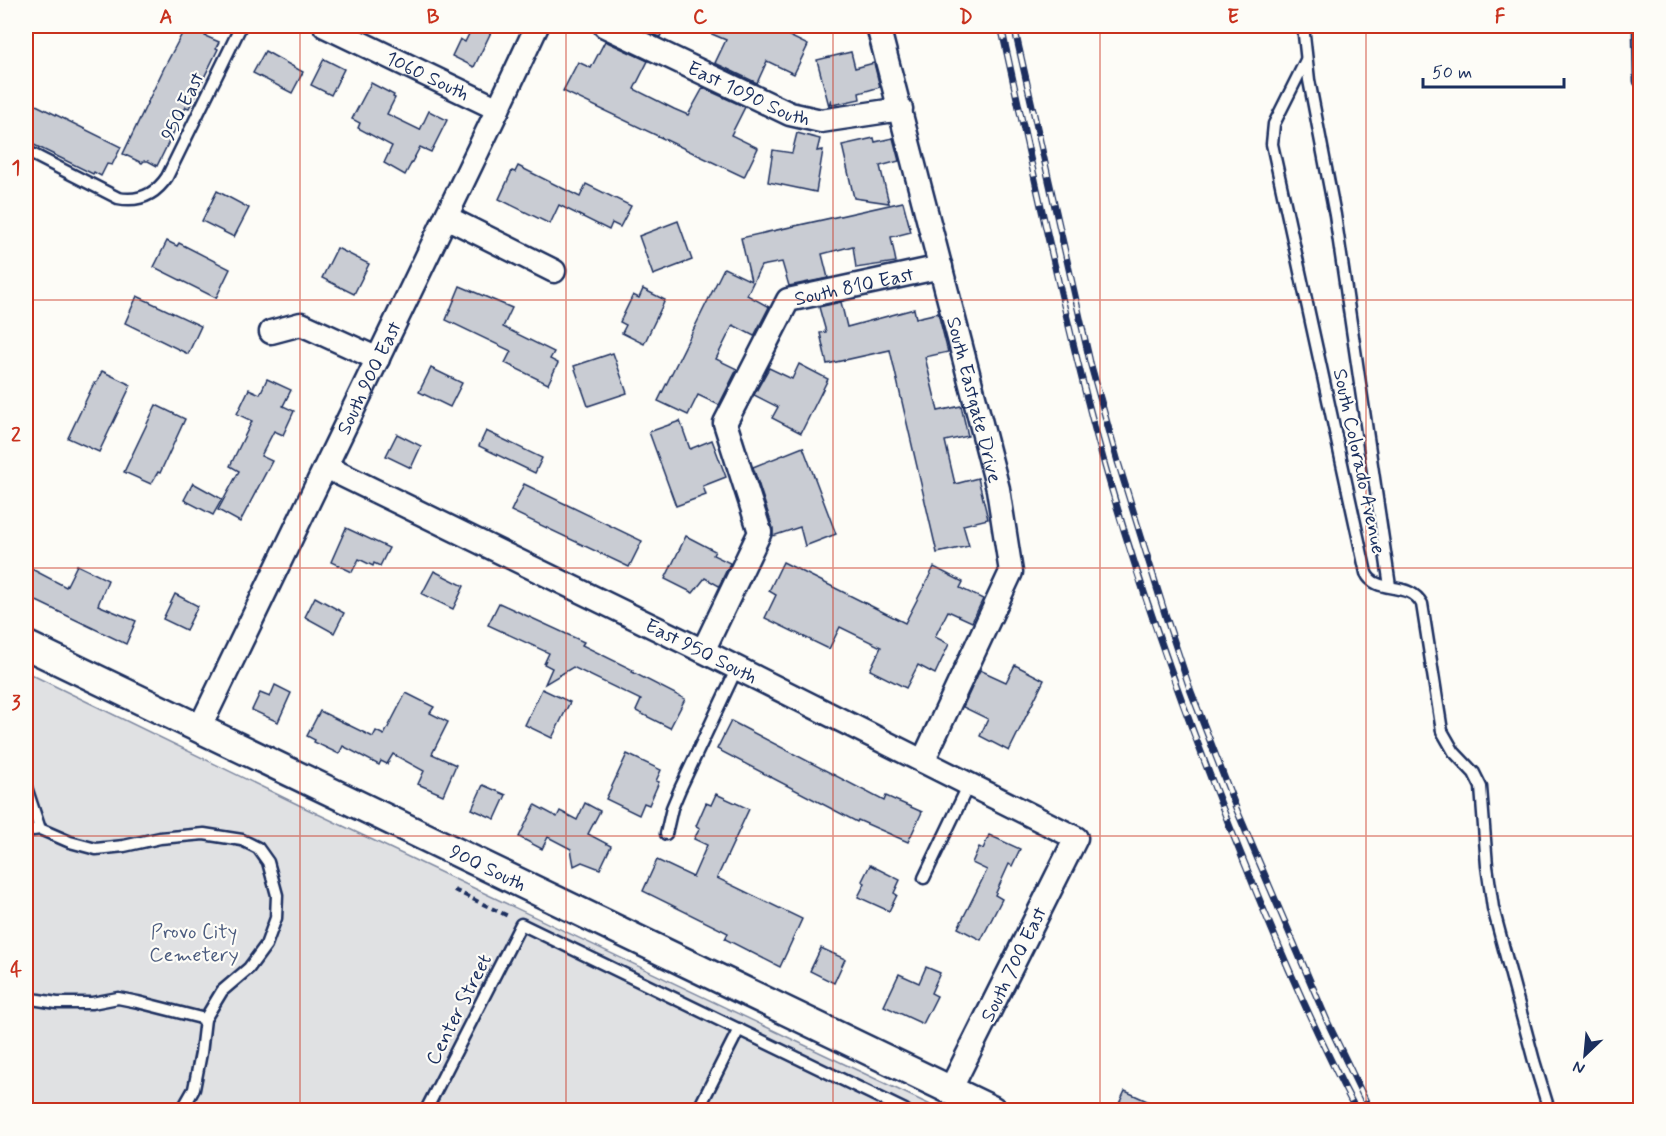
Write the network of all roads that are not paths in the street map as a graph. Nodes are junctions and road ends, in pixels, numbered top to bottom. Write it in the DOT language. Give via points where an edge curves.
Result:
graph roads {
  1 [pos="241,26"];
  2 [pos="325,26"];
  3 [pos="537,26"];
  4 [pos="605,26"];
  5 [pos="878,26"];
  6 [pos="1303,26"];
  7 [pos="1640,26"];
  8 [pos="1306,60"];
  9 [pos="1641,81"];
  10 [pos="498,109"];
  11 [pos="900,109"];
  12 [pos="26,151"];
  13 [pos="446,217"];
  14 [pos="941,267"];
  15 [pos="554,271"];
  16 [pos="271,332"];
  17 [pos="378,359"];
  18 [pos="326,467"];
  19 [pos="1390,586"];
  20 [pos="26,645"];
  21 [pos="703,651"];
  22 [pos="737,668"];
  23 [pos="200,729"];
  24 [pos="923,761"];
  25 [pos="969,784"];
  26 [pos="26,787"];
  27 [pos="40,829"];
  28 [pos="26,831"];
  29 [pos="666,834"];
  30 [pos="1076,838"];
  31 [pos="924,878"];
  32 [pos="26,998"];
  33 [pos="205,1019"];
  34 [pos="739,1029"];
  35 [pos="950,1090"];
  36 [pos="182,1110"];
  37 [pos="426,1110"];
  38 [pos="698,1110"];
  39 [pos="905,1110"];
  40 [pos="992,1110"];
  41 [pos="1549,1110"];
  1 -- 12 [label="lane, 950 East" via="167,177 147,196 118,198"];
  2 -- 10 [label="street, 1060 South"];
  3 -- 10 [label="street, South 900 East"];
  4 -- 11 [label="street, East 1090 South" via="790,114 821,121"];
  5 -- 11 [label="street, South Eastgate Drive"];
  6 -- 8 [label="lane"];
  7 -- 9 [label="lane"];
  8 -- 19 [label="lane" via="1335,214"];
  8 -- 19 [label="lane, South Colorado Avenue" via="1274,124 1272,144 1366,573 1374,583"];
  10 -- 13 [label="street, South 900 East"];
  11 -- 14 [label="street, South Eastgate Drive"];
  13 -- 15 [label="street"];
  13 -- 17 [label="street, South 900 East"];
  14 -- 21 [label="street, South 810 East" via="788,300 725,423 760,532"];
  14 -- 24 [label="street, South Eastgate Drive" via="998,489 1011,572"];
  16 -- 17 [label="street" via="301,324"];
  17 -- 18 [label="street, South 900 East"];
  18 -- 21 [label="street, East 950 South"];
  18 -- 23 [label="street, South 900 East"];
  19 -- 41 [label="lane, South Colorado Avenue" via="1412,592 1422,604 1442,731 1481,787 1495,918"];
  20 -- 23 [label="street, 900 South"];
  21 -- 22 [label="street, East 950 South"];
  22 -- 24 [label="street, East 950 South"];
  22 -- 29 [label="lane" via="680,789"];
  23 -- 35 [label="street, 900 South"];
  24 -- 25 [label="street, East 950 South"];
  25 -- 30 [label="street, East 950 South"];
  25 -- 31 [label="lane"];
  26 -- 27 [label="lane"];
  27 -- 28 [label="lane"];
  27 -- 33 [label="lane" via="96,849 204,834 242,840 258,848 268,862 277,895 276,918 266,945 249,968 222,991"];
  30 -- 35 [label="street, South 700 East"];
  32 -- 33 [label="lane" via="92,1003 118,998"];
  33 -- 36 [label="lane" via="194,1089"];
  34 -- 37 [label="lane, Center Street" via="521,924"];
  34 -- 38 [label="lane"];
  34 -- 39 [label="lane"];
  35 -- 40 [label="street, 900 South"];
}
